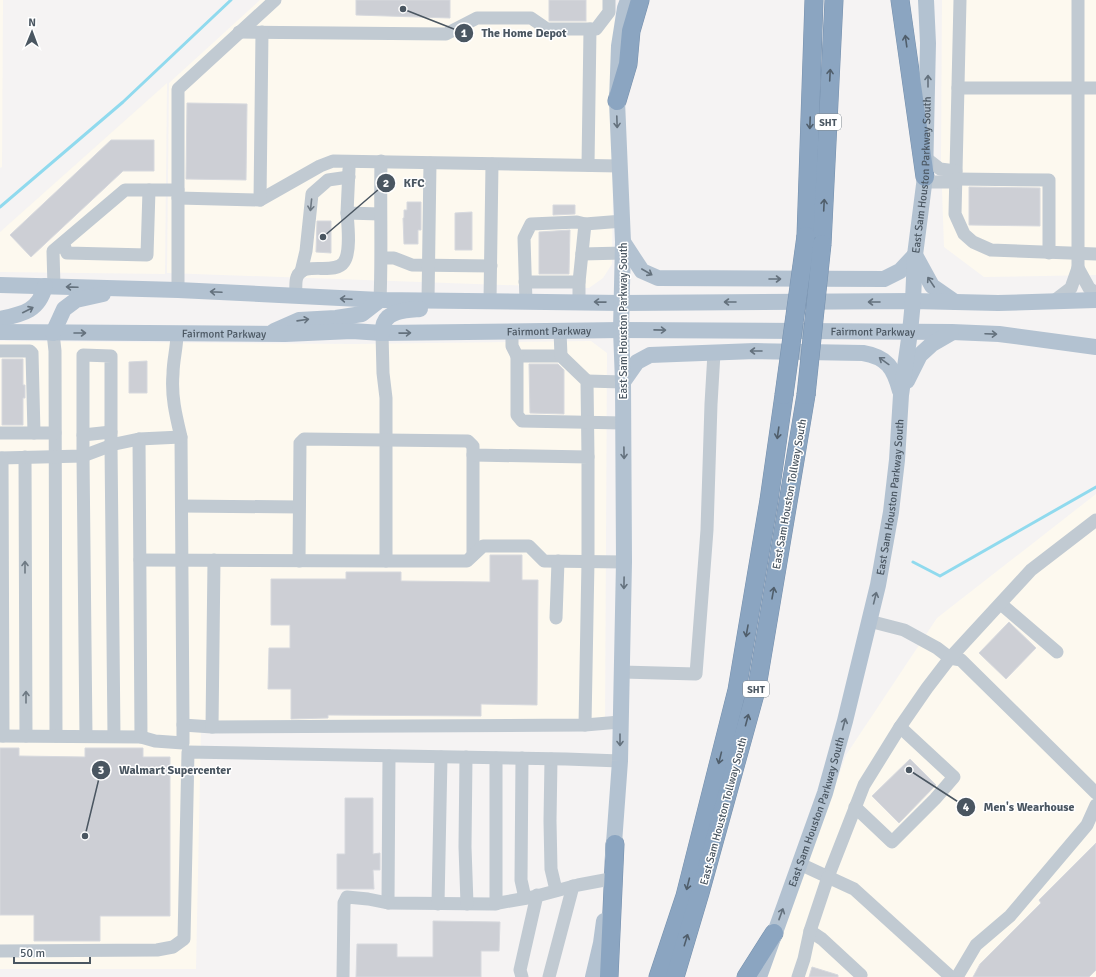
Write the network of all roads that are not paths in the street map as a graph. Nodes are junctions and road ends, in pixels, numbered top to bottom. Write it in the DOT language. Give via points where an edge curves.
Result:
graph roads {
  1 [pos="275,0"];
  2 [pos="609,0"];
  3 [pos="628,0"];
  4 [pos="640,0"];
  5 [pos="814,0"];
  6 [pos="834,0"];
  7 [pos="900,0"];
  8 [pos="926,0"];
  9 [pos="960,0"];
  10 [pos="1078,0"];
  11 [pos="590,29"];
  12 [pos="239,32"];
  13 [pos="262,32"];
  14 [pos="958,88"];
  15 [pos="1078,88"];
  16 [pos="1096,88"];
  17 [pos="617,101"];
  18 [pos="926,158"];
  19 [pos="349,161"];
  20 [pos="381,161"];
  21 [pos="430,162"];
  22 [pos="492,164"];
  23 [pos="588,165"];
  24 [pos="619,166"];
  25 [pos="349,177"];
  26 [pos="956,177"];
  27 [pos="925,180"];
  28 [pos="149,190"];
  29 [pos="178,194"];
  30 [pos="260,200"];
  31 [pos="347,213"];
  32 [pos="380,214"];
  33 [pos="623,221"];
  34 [pos="585,224"];
  35 [pos="63,243"];
  36 [pos="623,248"];
  37 [pos="1049,253"];
  38 [pos="582,254"];
  39 [pos="915,254"];
  40 [pos="1078,254"];
  41 [pos="1096,254"];
  42 [pos="382,258"];
  43 [pos="428,265"];
  44 [pos="491,266"];
  45 [pos="1078,268"];
  46 [pos="301,272"];
  47 [pos="525,282"];
  48 [pos="579,282"];
  49 [pos="0,285"];
  50 [pos="49,286"];
  51 [pos="134,289"];
  52 [pos="178,290"];
  53 [pos="1096,294"];
  54 [pos="296,296"];
  55 [pos="380,300"];
  56 [pos="1096,300"];
  57 [pos="428,301"];
  58 [pos="473,301"];
  59 [pos="490,301"];
  60 [pos="913,301"];
  61 [pos="1054,301"];
  62 [pos="526,302"];
  63 [pos="579,302"];
  64 [pos="955,302"];
  65 [pos="621,303"];
  66 [pos="0,319"];
  67 [pos="560,330"];
  68 [pos="621,330"];
  69 [pos="512,331"];
  70 [pos="0,332"];
  71 [pos="910,332"];
  72 [pos="952,332"];
  73 [pos="54,333"];
  74 [pos="177,333"];
  75 [pos="382,333"];
  76 [pos="267,334"];
  77 [pos="1096,347"];
  78 [pos="0,351"];
  79 [pos="714,352"];
  80 [pos="517,356"];
  81 [pos="561,356"];
  82 [pos="587,381"];
  83 [pos="623,382"];
  84 [pos="901,395"];
  85 [pos="587,422"];
  86 [pos="623,422"];
  87 [pos="111,432"];
  88 [pos="0,433"];
  89 [pos="34,433"];
  90 [pos="55,433"];
  91 [pos="83,436"];
  92 [pos="181,437"];
  93 [pos="139,439"];
  94 [pos="386,440"];
  95 [pos="111,446"];
  96 [pos="473,455"];
  97 [pos="83,456"];
  98 [pos="55,457"];
  99 [pos="588,457"];
  100 [pos="1,458"];
  101 [pos="25,458"];
  102 [pos="182,506"];
  103 [pos="299,507"];
  104 [pos="1093,526"];
  105 [pos="473,555"];
  106 [pos="182,559"];
  107 [pos="140,560"];
  108 [pos="214,560"];
  109 [pos="299,561"];
  110 [pos="386,561"];
  111 [pos="558,561"];
  112 [pos="588,561"];
  113 [pos="624,562"];
  114 [pos="1001,604"];
  115 [pos="556,618"];
  116 [pos="869,621"];
  117 [pos="1057,652"];
  118 [pos="950,658"];
  119 [pos="622,672"];
  120 [pos="620,722"];
  121 [pos="585,725"];
  122 [pos="183,726"];
  123 [pos="212,727"];
  124 [pos="900,727"];
  125 [pos="2,736"];
  126 [pos="26,736"];
  127 [pos="56,736"];
  128 [pos="86,736"];
  129 [pos="114,736"];
  130 [pos="141,736"];
  131 [pos="389,756"];
  132 [pos="441,757"];
  133 [pos="466,757"];
  134 [pos="496,758"];
  135 [pos="522,758"];
  136 [pos="551,759"];
  137 [pos="620,761"];
  138 [pos="1096,793"];
  139 [pos="1096,805"];
  140 [pos="856,807"];
  141 [pos="615,844"];
  142 [pos="800,864"];
  143 [pos="828,877"];
  144 [pos="610,879"];
  145 [pos="573,886"];
  146 [pos="556,890"];
  147 [pos="531,897"];
  148 [pos="388,903"];
  149 [pos="438,904"];
  150 [pos="467,904"];
  151 [pos="496,904"];
  152 [pos="810,931"];
  153 [pos="774,933"];
  154 [pos="0,951"];
  155 [pos="342,977"];
  156 [pos="522,977"];
  157 [pos="549,977"];
  158 [pos="593,977"];
  159 [pos="609,977"];
  160 [pos="658,977"];
  161 [pos="675,977"];
  162 [pos="746,977"];
  163 [pos="759,977"];
  164 [pos="798,977"];
  165 [pos="860,977"];
  166 [pos="951,977"];
  167 [pos="957,977"];
  1 -- 12 [label="lane"];
  2 -- 11 [label="lane" via="609,12 596,29"];
  3 -- 17 [label="main road, East Sam Houston Parkway South" via="624,8 619,46"];
  4 -- 17 [label="highway" via="631,31 628,64"];
  5 -- 160 [label="highway, East Sam Houston Tollway South / SHT, one-way, bridge" via="806,236 769,500 737,690 685,896"];
  161 -- 6 [label="highway, East Sam Houston Tollway South / SHT, one-way, bridge" via="756,687 806,395 822,244"];
  27 -- 7 [label="highway, one-way"];
  18 -- 8 [label="main road, East Sam Houston Parkway South, one-way"];
  9 -- 14 [label="lane"];
  10 -- 15 [label="lane"];
  11 -- 13 [label="lane" via="547,29 531,18 477,18 446,34"];
  11 -- 23 [label="lane"];
  12 -- 13 [label="lane"];
  12 -- 29 [label="lane" via="178,89"];
  13 -- 30 [label="lane"];
  14 -- 15 [label="lane"];
  14 -- 26 [label="lane"];
  15 -- 16 [label="lane"];
  15 -- 40 [label="lane"];
  17 -- 24 [label="main road, East Sam Houston Parkway South, one-way"];
  18 -- 26 [label="lane"];
  18 -- 27 [label="main road, East Sam Houston Parkway South"];
  19 -- 20 [label="lane"];
  19 -- 25 [label="lane"];
  19 -- 30 [label="lane" via="333,161 320,166"];
  20 -- 21 [label="lane"];
  20 -- 32 [label="lane"];
  21 -- 22 [label="lane"];
  21 -- 43 [label="lane"];
  22 -- 23 [label="lane"];
  22 -- 44 [label="lane"];
  23 -- 24 [label="lane"];
  24 -- 33 [label="main road, East Sam Houston Parkway South"];
  25 -- 31 [label="lane"];
  25 -- 46 [label="lane, one-way" via="328,180 312,194 306,252"];
  26 -- 27 [label="lane"];
  26 -- 37 [label="lane" via="955,214 964,234 973,242 991,250"];
  26 -- 37 [label="lane" via="1050,180"];
  27 -- 39 [label="main road, East Sam Houston Parkway South"];
  28 -- 29 [label="lane"];
  28 -- 35 [label="lane" via="125,190"];
  28 -- 35 [label="lane" via="147,255 67,252"];
  29 -- 30 [label="lane"];
  29 -- 52 [label="lane"];
  31 -- 32 [label="lane"];
  31 -- 46 [label="lane" via="348,254 344,264 336,268 313,268"];
  32 -- 42 [label="lane"];
  33 -- 34 [label="lane"];
  33 -- 36 [label="main road, East Sam Houston Parkway South"];
  34 -- 38 [label="lane"];
  34 -- 47 [label="lane" via="531,224 524,238"];
  35 -- 50 [label="lane" via="53,251"];
  36 -- 38 [label="lane"];
  36 -- 39 [label="main road, one-way" via="642,271 658,278 884,279 900,271"];
  36 -- 65 [label="main road, East Sam Houston Parkway South"];
  37 -- 40 [label="lane"];
  38 -- 48 [label="lane"];
  39 -- 60 [label="main road, East Sam Houston Parkway South"];
  64 -- 39 [label="main road, one-way" via="932,286"];
  40 -- 41 [label="lane"];
  40 -- 45 [label="lane"];
  42 -- 43 [label="lane" via="394,258 412,265"];
  42 -- 55 [label="lane"];
  43 -- 44 [label="lane"];
  43 -- 57 [label="lane"];
  44 -- 59 [label="lane"];
  45 -- 53 [label="lane" via="1089,288"];
  45 -- 61 [label="lane" via="1071,288"];
  46 -- 54 [label="lane" via="297,277"];
  47 -- 48 [label="lane"];
  47 -- 62 [label="lane"];
  48 -- 63 [label="lane"];
  49 -- 50 [label="main road"];
  51 -- 50 [label="main road, one-way"];
  66 -- 50 [label="main road, one-way" via="30,310 38,304"];
  51 -- 52 [label="main road"];
  51 -- 73 [label="main road" via="76,300 64,309"];
  54 -- 52 [label="main road, one-way"];
  55 -- 54 [label="main road, one-way"];
  55 -- 57 [label="main road"];
  76 -- 55 [label="main road, one-way" via="299,320 362,314"];
  56 -- 61 [label="main road"];
  57 -- 58 [label="main road"];
  58 -- 59 [label="main road"];
  58 -- 75 [label="main road" via="399,312 385,321"];
  59 -- 62 [label="main road"];
  60 -- 64 [label="main road"];
  60 -- 65 [label="main road, one-way"];
  60 -- 71 [label="main road, East Sam Houston Parkway South"];
  61 -- 64 [label="main road"];
  62 -- 63 [label="main road"];
  65 -- 63 [label="main road, one-way"];
  65 -- 68 [label="main road, East Sam Houston Parkway South"];
  67 -- 68 [label="main road, Fairmont Parkway"];
  67 -- 69 [label="main road, Fairmont Parkway"];
  67 -- 81 [label="lane"];
  68 -- 71 [label="main road, Fairmont Parkway, one-way"];
  68 -- 83 [label="main road, East Sam Houston Parkway South"];
  75 -- 69 [label="main road, Fairmont Parkway, one-way"];
  69 -- 80 [label="lane" via="512,346"];
  70 -- 73 [label="main road, Fairmont Parkway"];
  71 -- 72 [label="main road, Fairmont Parkway"];
  71 -- 84 [label="main road, East Sam Houston Parkway South"];
  72 -- 77 [label="main road, Fairmont Parkway, one-way" via="999,334"];
  72 -- 84 [label="main road" via="920,355"];
  73 -- 74 [label="main road, Fairmont Parkway, one-way"];
  73 -- 90 [label="lane"];
  74 -- 76 [label="main road, Fairmont Parkway"];
  74 -- 92 [label="lane" via="173,398"];
  75 -- 76 [label="main road, Fairmont Parkway" via="352,331"];
  75 -- 94 [label="lane"];
  78 -- 89 [label="lane" via="32,353"];
  79 -- 83 [label="main road" via="650,355 637,362"];
  84 -- 79 [label="main road, one-way" via="890,366 874,355"];
  79 -- 119 [label="lane" via="707,530 696,674"];
  80 -- 81 [label="lane"];
  80 -- 85 [label="lane" via="517,415 522,421"];
  81 -- 82 [label="lane"];
  82 -- 83 [label="lane"];
  82 -- 85 [label="lane"];
  83 -- 86 [label="main road, East Sam Houston Parkway South"];
  116 -- 84 [label="main road, East Sam Houston Parkway South, one-way" via="891,512"];
  85 -- 86 [label="lane"];
  85 -- 99 [label="lane"];
  86 -- 113 [label="main road, East Sam Houston Parkway South, one-way"];
  87 -- 91 [label="lane"];
  87 -- 91 [label="lane" via="111,356 83,355"];
  87 -- 95 [label="lane"];
  88 -- 89 [label="lane"];
  89 -- 90 [label="lane"];
  90 -- 98 [label="lane"];
  91 -- 97 [label="lane"];
  92 -- 93 [label="lane"];
  92 -- 102 [label="lane"];
  93 -- 95 [label="lane"];
  93 -- 107 [label="lane"];
  94 -- 96 [label="lane" via="468,441 473,446"];
  94 -- 103 [label="lane" via="304,439 300,443"];
  94 -- 110 [label="lane"];
  95 -- 97 [label="lane"];
  95 -- 129 [label="lane"];
  96 -- 99 [label="lane"];
  96 -- 105 [label="lane"];
  97 -- 98 [label="lane"];
  97 -- 128 [label="lane"];
  98 -- 101 [label="lane"];
  98 -- 127 [label="lane"];
  99 -- 112 [label="lane"];
  100 -- 101 [label="lane"];
  100 -- 125 [label="lane"];
  126 -- 101 [label="lane, one-way"];
  102 -- 103 [label="lane"];
  102 -- 106 [label="lane"];
  103 -- 109 [label="lane"];
  104 -- 114 [label="lane" via="1031,570"];
  105 -- 110 [label="lane" via="467,561"];
  105 -- 111 [label="lane" via="483,546 529,546 544,561"];
  106 -- 107 [label="lane"];
  106 -- 108 [label="lane"];
  106 -- 122 [label="lane"];
  107 -- 130 [label="lane"];
  108 -- 109 [label="lane"];
  108 -- 123 [label="lane"];
  109 -- 110 [label="lane"];
  111 -- 112 [label="lane"];
  111 -- 115 [label="lane"];
  112 -- 113 [label="lane"];
  112 -- 121 [label="lane"];
  113 -- 119 [label="main road, East Sam Houston Parkway South, one-way"];
  114 -- 117 [label="lane"];
  114 -- 118 [label="lane"];
  116 -- 118 [label="lane" via="904,630"];
  142 -- 116 [label="main road, East Sam Houston Parkway South, one-way" via="825,794"];
  118 -- 124 [label="lane"];
  118 -- 138 [label="lane" via="961,660"];
  119 -- 120 [label="main road, East Sam Houston Parkway South"];
  120 -- 121 [label="lane"];
  120 -- 137 [label="main road, East Sam Houston Parkway South, one-way"];
  121 -- 123 [label="lane"];
  122 -- 123 [label="lane"];
  122 -- 130 [label="lane" via="183,743 155,741"];
  124 -- 140 [label="lane" via="864,785"];
  124 -- 140 [label="lane" via="954,777 892,842"];
  125 -- 126 [label="lane"];
  126 -- 127 [label="lane"];
  127 -- 128 [label="lane"];
  128 -- 129 [label="lane"];
  129 -- 130 [label="lane"];
  131 -- 132 [label="lane"];
  131 -- 148 [label="lane"];
  131 -- 154 [label="lane" via="188,752 184,939 173,947 157,950"];
  132 -- 133 [label="lane"];
  132 -- 149 [label="lane"];
  133 -- 134 [label="lane"];
  133 -- 150 [label="lane"];
  134 -- 135 [label="lane"];
  134 -- 151 [label="lane"];
  135 -- 136 [label="lane"];
  135 -- 147 [label="lane" via="521,880"];
  136 -- 137 [label="lane"];
  136 -- 146 [label="lane" via="551,869"];
  137 -- 141 [label="main road, East Sam Houston Parkway South"];
  139 -- 167 [label="lane" via="1087,825 1010,916 976,944"];
  140 -- 143 [label="lane"];
  141 -- 144 [label="main road, East Sam Houston Parkway South"];
  141 -- 159 [label="highway"];
  142 -- 143 [label="lane"];
  153 -- 142 [label="main road, East Sam Houston Parkway South, one-way"];
  143 -- 152 [label="lane"];
  143 -- 166 [label="lane" via="854,889"];
  144 -- 145 [label="lane"];
  144 -- 158 [label="main road, East Sam Houston Parkway South" via="601,943"];
  145 -- 146 [label="lane"];
  145 -- 157 [label="lane"];
  146 -- 147 [label="lane"];
  147 -- 151 [label="lane"];
  147 -- 156 [label="lane" via="520,970"];
  148 -- 149 [label="lane"];
  148 -- 155 [label="lane" via="347,897 344,903"];
  149 -- 150 [label="lane"];
  150 -- 151 [label="lane"];
  152 -- 164 [label="lane"];
  152 -- 165 [label="lane" via="822,939 861,975"];
  153 -- 162 [label="highway"];
  153 -- 163 [label="main road, East Sam Houston Parkway South"];
}
